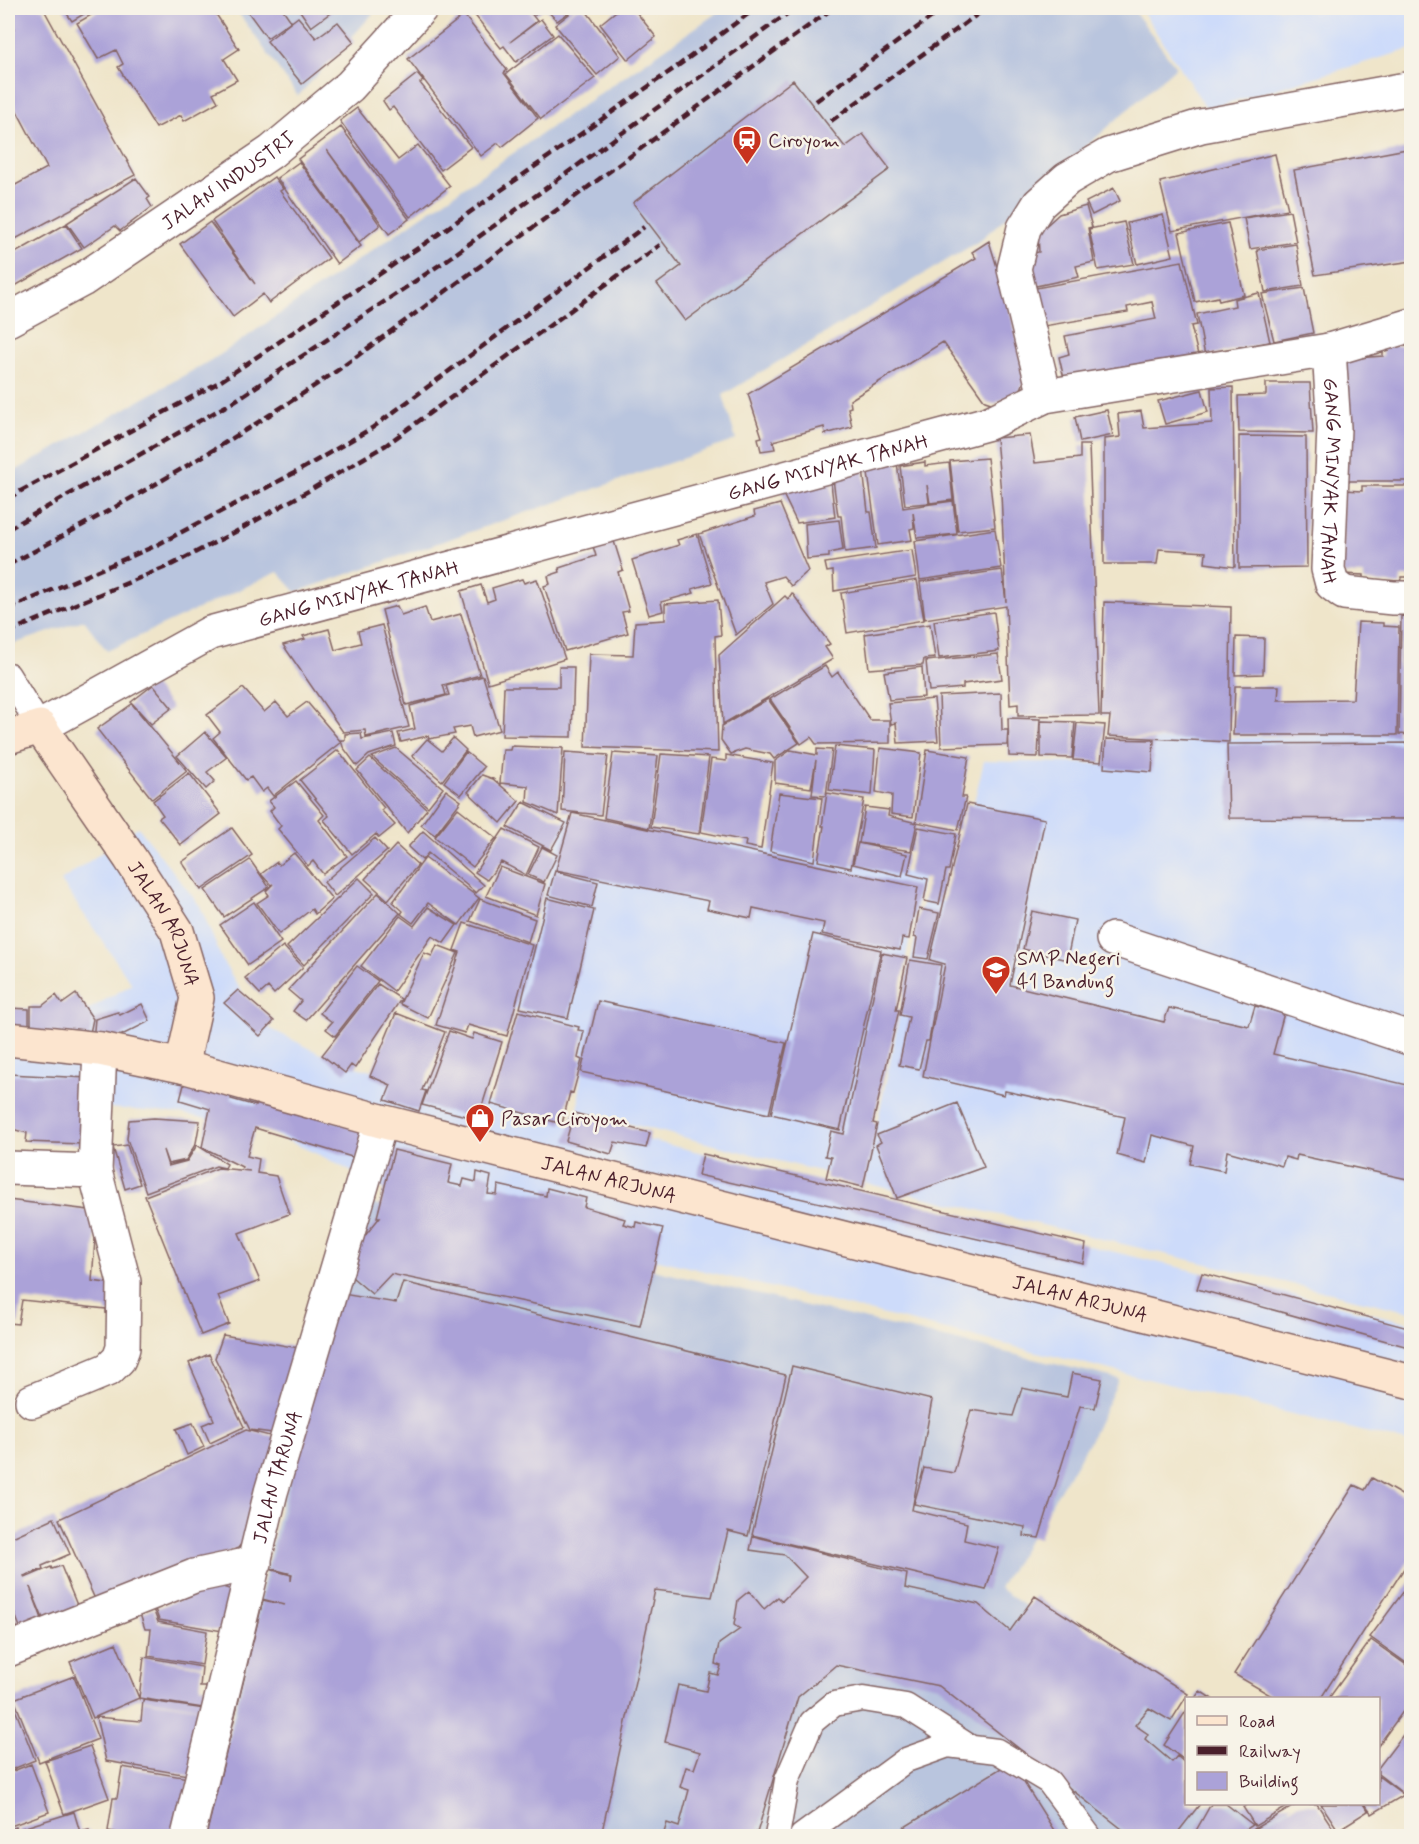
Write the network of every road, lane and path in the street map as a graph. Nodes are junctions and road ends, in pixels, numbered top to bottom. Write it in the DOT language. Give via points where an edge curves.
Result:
graph roads {
  1 [pos="421,8"];
  2 [pos="1412,88"];
  3 [pos="8,320"];
  4 [pos="1412,325"];
  5 [pos="1329,350"];
  6 [pos="1046,396"];
  7 [pos="1412,598"];
  8 [pos="8,675"];
  9 [pos="40,727"];
  10 [pos="8,737"];
  11 [pos="1113,939"];
  12 [pos="8,1039"];
  13 [pos="1412,1039"];
  14 [pos="100,1049"];
  15 [pos="182,1066"];
  16 [pos="381,1121"];
  17 [pos="8,1168"];
  18 [pos="95,1171"];
  19 [pos="1412,1382"];
  20 [pos="32,1401"];
  21 [pos="255,1563"];
  22 [pos="8,1650"];
  23 [pos="971,1748"];
  24 [pos="189,1836"];
  25 [pos="777,1836"];
  26 [pos="802,1836"];
  27 [pos="1089,1836"];
  1 -- 3 [label="street, JALAN INDUSTRI" via="350,86 271,152 82,280"];
  2 -- 6 [label="street" via="1202,126 1108,154 1067,179 1039,204 1024,228 1014,269"];
  4 -- 5 [label="street"];
  5 -- 6 [label="street, GANG MINYAK TANAH"];
  5 -- 7 [label="street, GANG MINYAK TANAH" via="1334,428 1328,569 1332,584 1344,593"];
  6 -- 9 [label="street, GANG MINYAK TANAH" via="989,423 210,633"];
  8 -- 9 [label="lane"];
  9 -- 10 [label="main road"];
  9 -- 15 [label="main road, JALAN ARJUNA" via="177,931 197,998"];
  11 -- 13 [label="street"];
  12 -- 14 [label="main road"];
  14 -- 15 [label="main road"];
  14 -- 18 [label="street"];
  15 -- 16 [label="main road, JALAN ARJUNA"];
  16 -- 19 [label="main road, JALAN ARJUNA"];
  16 -- 21 [label="street, JALAN TARUNA" via="271,1492"];
  17 -- 18 [label="street"];
  18 -- 20 [label="street" via="124,1282 123,1348 108,1370"];
  21 -- 22 [label="street" via="194,1576"];
  21 -- 24 [label="street, JALAN TARUNA"];
  23 -- 25 [label="lane" via="906,1706 863,1700 834,1704 812,1722 787,1780"];
  23 -- 26 [label="lane" via="948,1745 906,1760"];
  23 -- 27 [label="lane" via="997,1751 1049,1782"];
}
